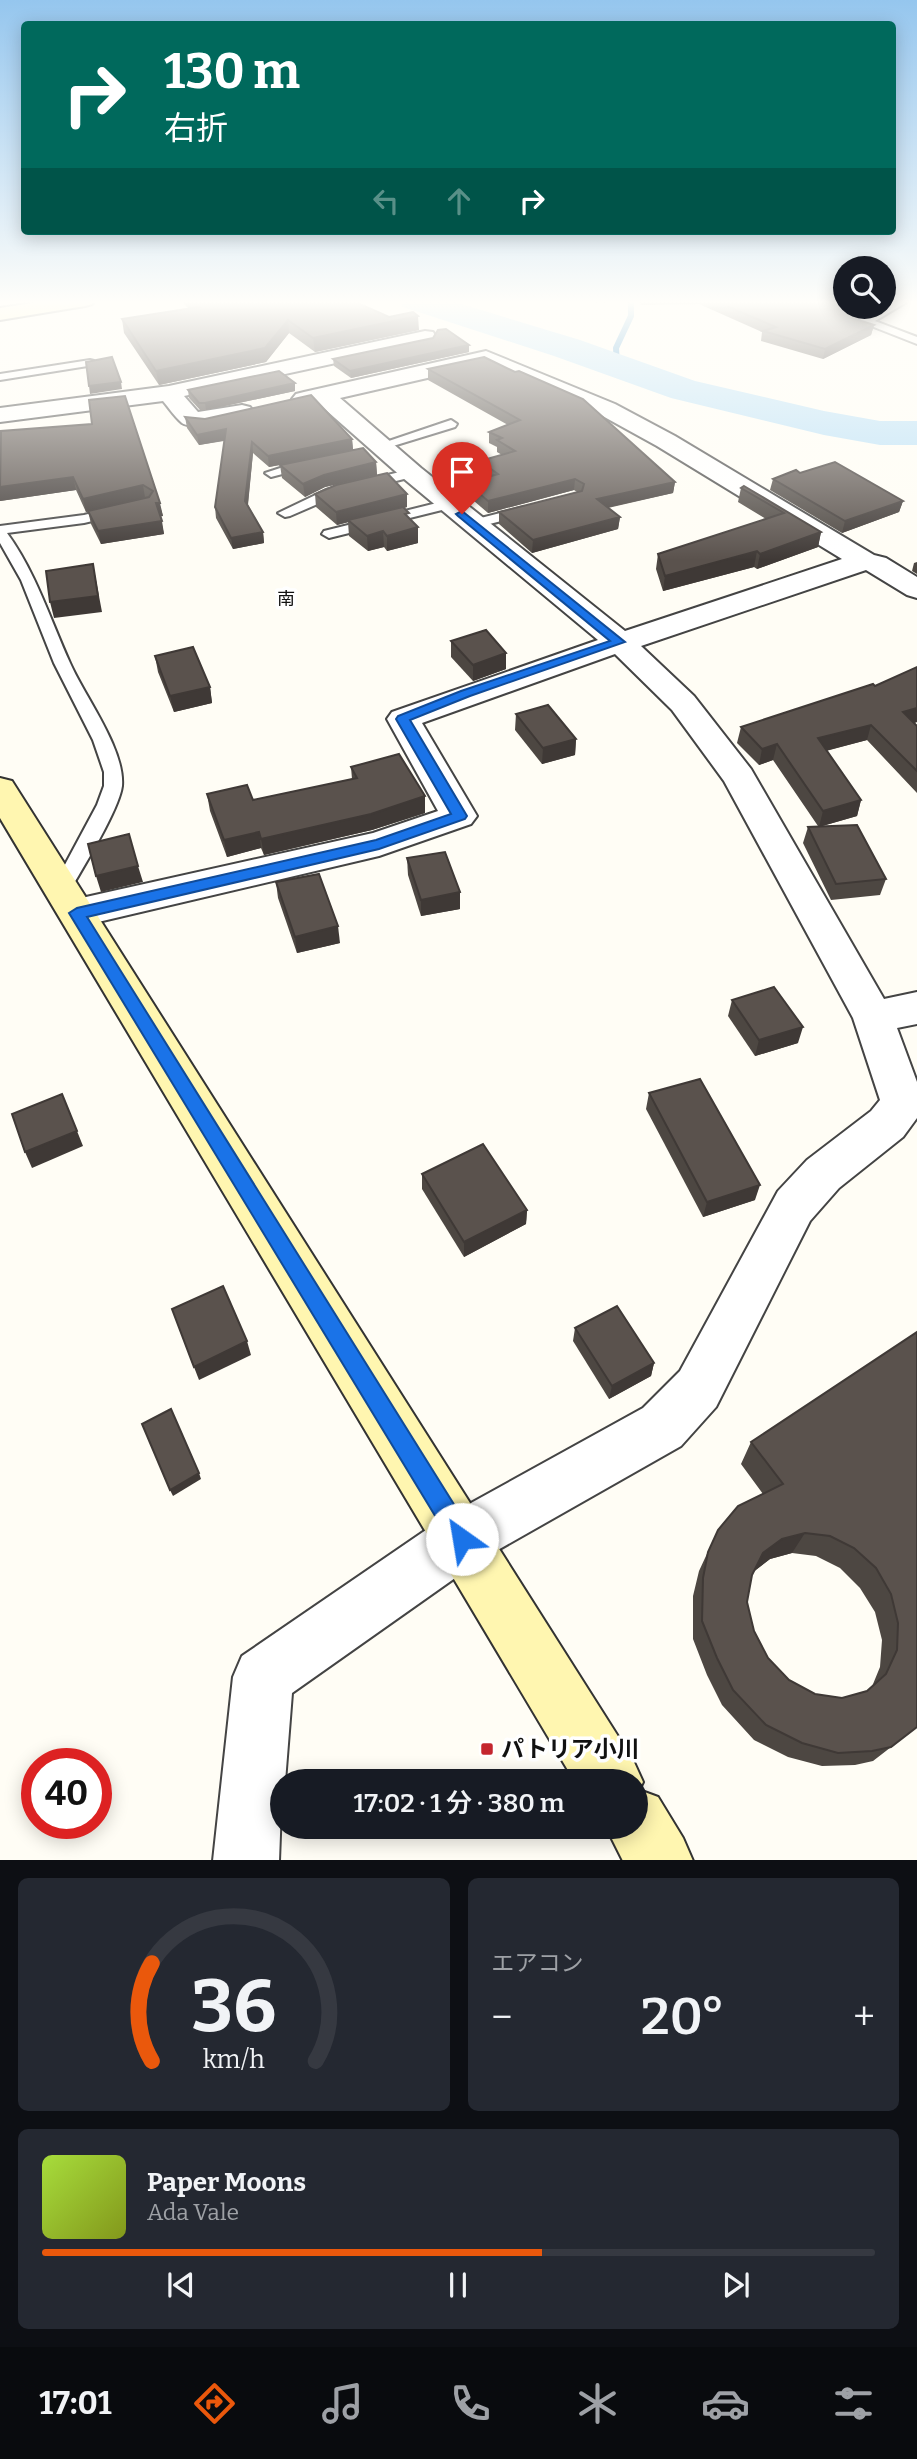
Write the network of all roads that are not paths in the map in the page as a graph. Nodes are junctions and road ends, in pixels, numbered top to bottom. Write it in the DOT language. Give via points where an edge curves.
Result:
graph roads {
  1 [pos="198,387"];
  2 [pos="356,387"];
  3 [pos="554,387"];
  4 [pos="169,393"];
  5 [pos="323,395"];
  6 [pos="284,403"];
  7 [pos="258,409"];
  8 [pos="0,415"];
  9 [pos="452,424"];
  10 [pos="376,450"];
  11 [pos="316,462"];
  12 [pos="271,473"];
  13 [pos="412,473"];
  14 [pos="449,504"];
  15 [pos="537,507"];
  16 [pos="123,510"];
  17 [pos="285,513"];
  18 [pos="474,524"];
  19 [pos="0,531"];
  20 [pos="329,534"];
  21 [pos="864,561"];
  22 [pos="917,589"];
  23 [pos="619,642"];
  24 [pos="0,789"];
  25 [pos="69,900"];
  26 [pos="895,1013"];
  27 [pos="462,1539"];
  28 [pos="603,1769"];
  29 [pos="647,1839"];
  30 [pos="246,1860"];
  31 [pos="660,1860"];
  1 -- 4 [label="street"];
  2 -- 5 [label="street"];
  3 -- 21 [label="street" via="607,409"];
  4 -- 7 [label="street" via="192,420"];
  4 -- 8 [label="street"];
  5 -- 6 [label="street"];
  5 -- 10 [label="street"];
  9 -- 10 [label="lane"];
  10 -- 13 [label="street"];
  11 -- 12 [label="lane"];
  13 -- 14 [label="street"];
  13 -- 17 [label="lane" via="331,493"];
  14 -- 18 [label="street"];
  14 -- 20 [label="lane"];
  15 -- 18 [label="lane"];
  16 -- 19 [label="lane"];
  18 -- 23 [label="street"];
  19 -- 25 [label="lane" via="19,558 62,665 94,721 110,768 113,788"];
  21 -- 22 [label="street"];
  21 -- 23 [label="street"];
  23 -- 25 [label="street" via="402,719 460,816 379,844"];
  23 -- 26 [label="street" via="683,703 738,777"];
  24 -- 25 [label="street"];
  25 -- 27 [label="street"];
  26 -- 27 [label="street" via="903,1102 887,1124 823,1174 793,1206 698,1389 662,1427"];
  27 -- 28 [label="street"];
  27 -- 30 [label="street" via="263,1677"];
  29 -- 31 [label="street"];
}
